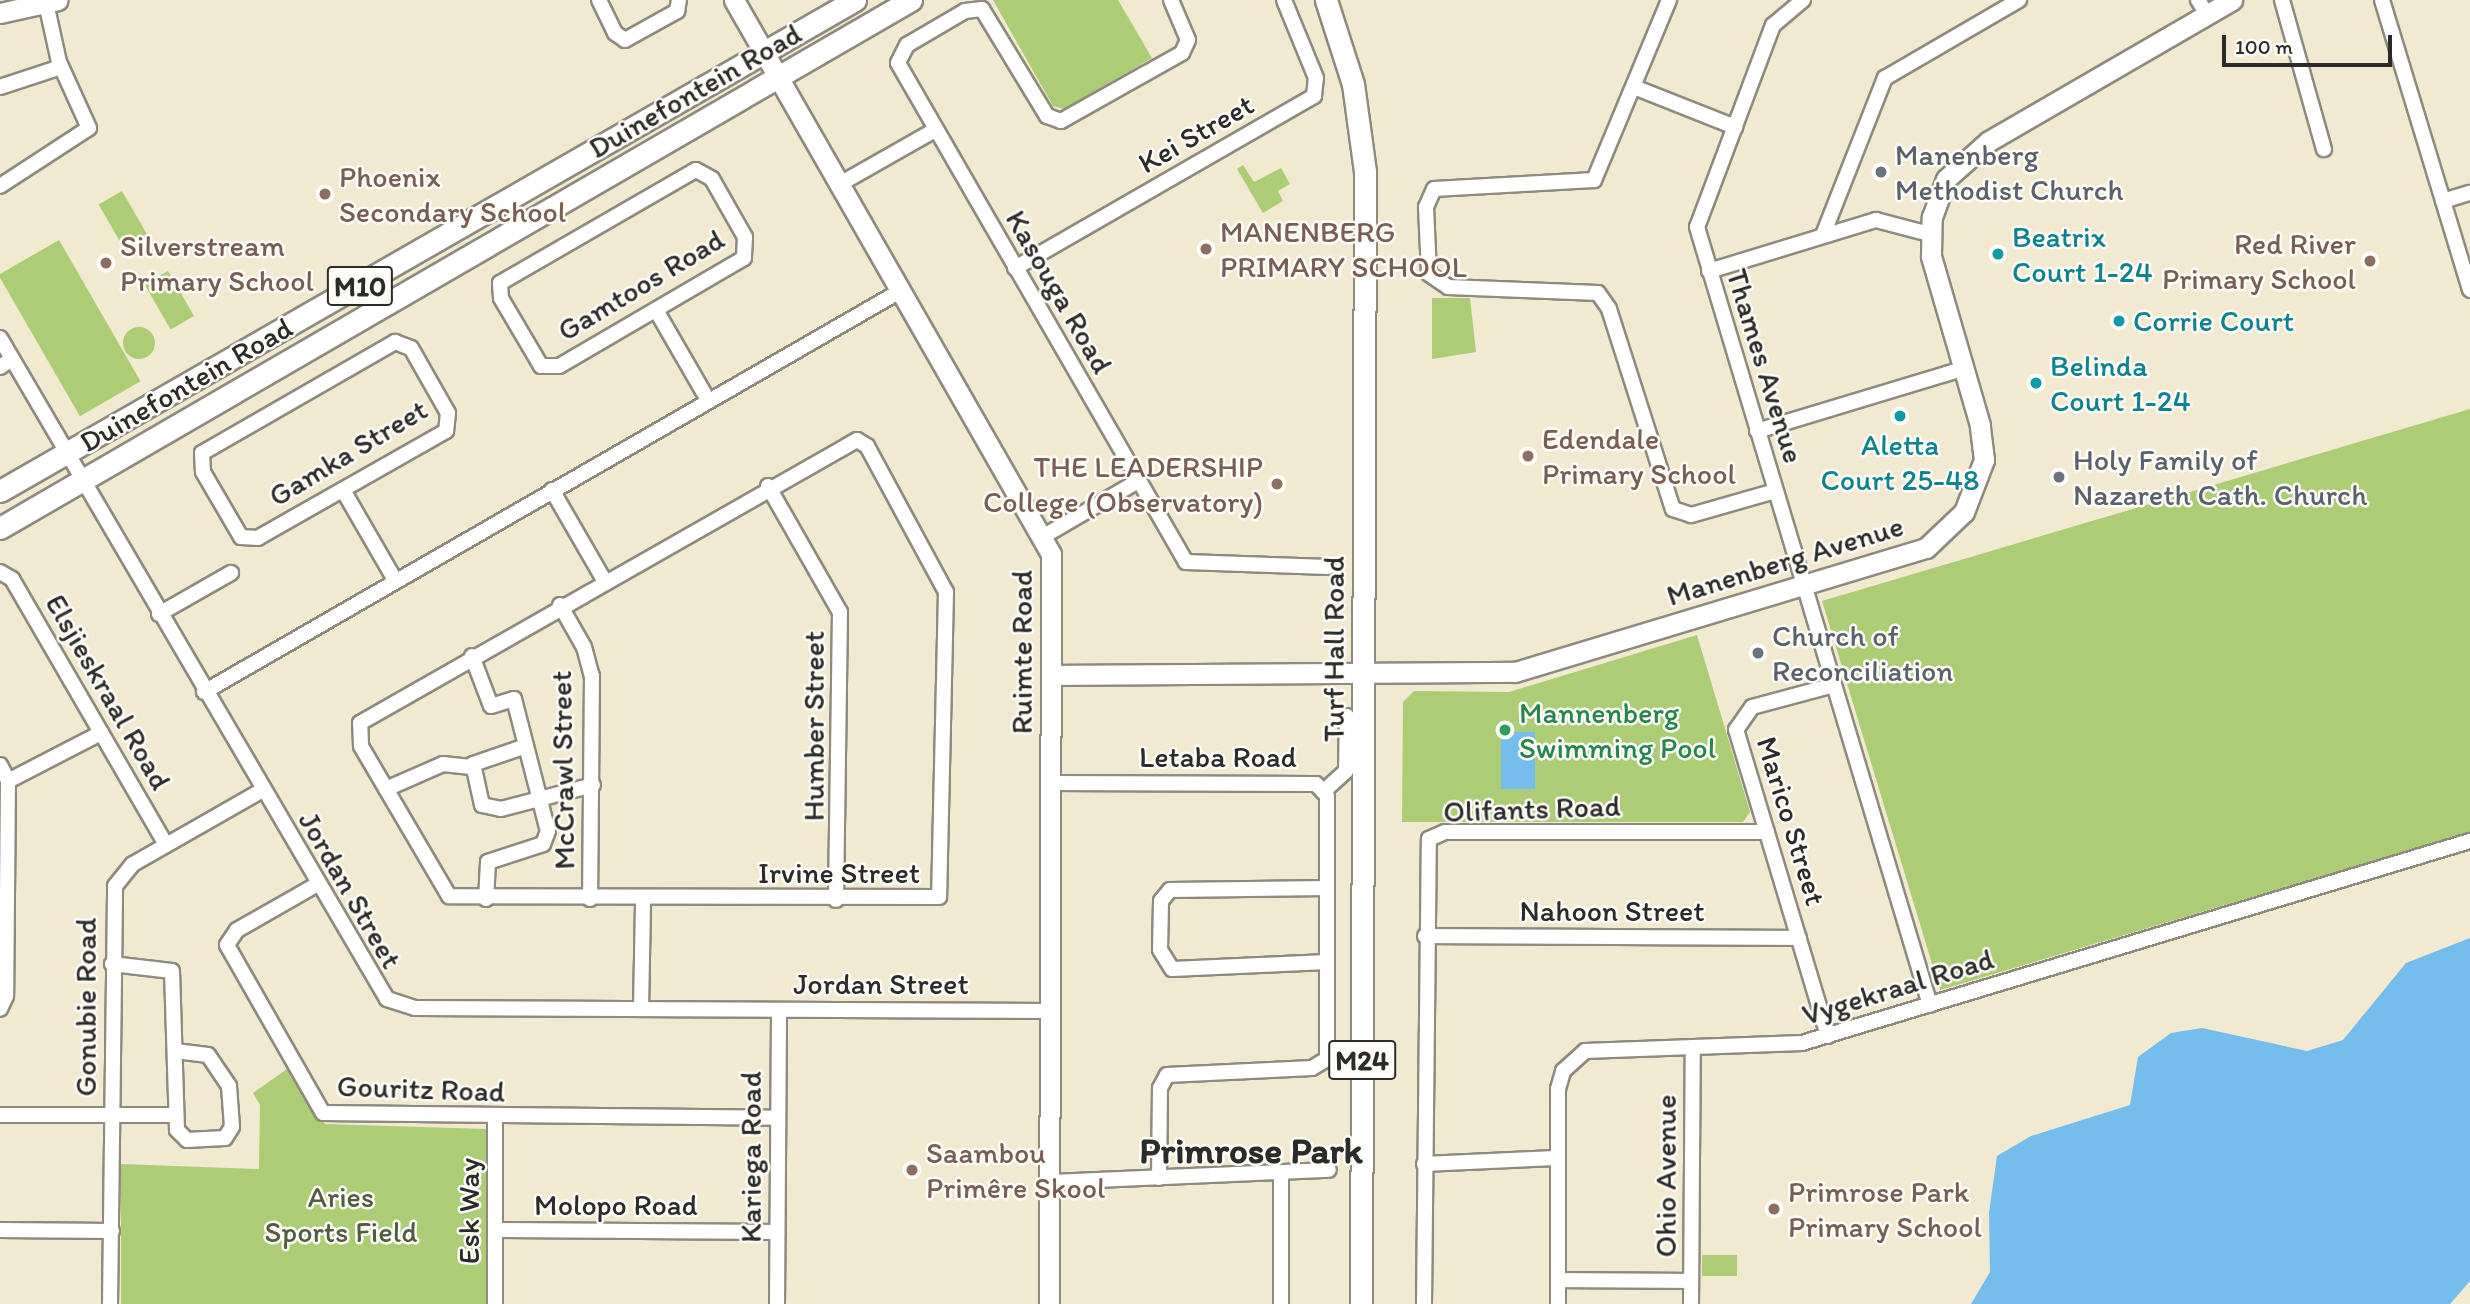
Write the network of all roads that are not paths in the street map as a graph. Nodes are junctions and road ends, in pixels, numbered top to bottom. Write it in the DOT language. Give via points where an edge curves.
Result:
graph roads {
  1 [pos="599,0"];
  2 [pos="734,0"];
  3 [pos="855,0"];
  4 [pos="911,0"];
  5 [pos="1171,0"];
  6 [pos="1284,0"];
  7 [pos="1326,0"];
  8 [pos="1669,0"];
  9 [pos="1803,0"];
  10 [pos="2018,0"];
  11 [pos="2232,0"];
  12 [pos="2282,0"];
  13 [pos="2382,0"];
  14 [pos="52,1"];
  15 [pos="679,3"];
  16 [pos="2202,7"];
  17 [pos="0,13"];
  18 [pos="765,53"];
  19 [pos="61,66"];
  20 [pos="779,78"];
  21 [pos="0,87"];
  22 [pos="1634,87"];
  23 [pos="1735,127"];
  24 [pos="935,130"];
  25 [pos="2324,149"];
  26 [pos="840,184"];
  27 [pos="0,186"];
  28 [pos="2470,193"];
  29 [pos="2443,201"];
  30 [pos="1929,234"];
  31 [pos="1823,235"];
  32 [pos="1015,268"];
  33 [pos="1709,271"];
  34 [pos="2468,275"];
  35 [pos="902,290"];
  36 [pos="2470,290"];
  37 [pos="656,310"];
  38 [pos="0,338"];
  39 [pos="6,363"];
  40 [pos="1963,369"];
  41 [pos="708,400"];
  42 [pos="1757,431"];
  43 [pos="68,454"];
  44 [pos="82,480"];
  45 [pos="1138,481"];
  46 [pos="768,486"];
  47 [pos="343,490"];
  48 [pos="552,490"];
  49 [pos="0,491"];
  50 [pos="1775,491"];
  51 [pos="0,528"];
  52 [pos="1044,536"];
  53 [pos="1328,567"];
  54 [pos="0,572"];
  55 [pos="231,573"];
  56 [pos="396,580"];
  57 [pos="604,580"];
  58 [pos="1804,586"];
  59 [pos="560,606"];
  60 [pos="159,614"];
  61 [pos="472,656"];
  62 [pos="1364,674"];
  63 [pos="1054,675"];
  64 [pos="1834,685"];
  65 [pos="204,692"];
  66 [pos="1347,716"];
  67 [pos="102,733"];
  68 [pos="526,746"];
  69 [pos="0,765"];
  70 [pos="471,768"];
  71 [pos="8,781"];
  72 [pos="1052,783"];
  73 [pos="593,785"];
  74 [pos="386,789"];
  75 [pos="1325,790"];
  76 [pos="261,791"];
  77 [pos="540,798"];
  78 [pos="1767,832"];
  79 [pos="2470,841"];
  80 [pos="166,845"];
  81 [pos="316,885"];
  82 [pos="1327,888"];
  83 [pos="486,899"];
  84 [pos="590,899"];
  85 [pos="643,900"];
  86 [pos="836,901"];
  87 [pos="1425,936"];
  88 [pos="1799,938"];
  89 [pos="1326,962"];
  90 [pos="112,964"];
  91 [pos="1930,1005"];
  92 [pos="0,1009"];
  93 [pos="641,1009"];
  94 [pos="779,1010"];
  95 [pos="1051,1011"];
  96 [pos="1828,1036"];
  97 [pos="1693,1047"];
  98 [pos="175,1051"];
  99 [pos="0,1115"];
  100 [pos="111,1115"];
  101 [pos="176,1115"];
  102 [pos="778,1118"];
  103 [pos="495,1119"];
  104 [pos="1558,1158"];
  105 [pos="1424,1164"];
  106 [pos="1328,1170"];
  107 [pos="1281,1172"];
  108 [pos="1159,1178"];
  109 [pos="1051,1182"];
  110 [pos="0,1230"];
  111 [pos="495,1230"];
  112 [pos="112,1231"];
  113 [pos="777,1232"];
  114 [pos="1558,1280"];
  115 [pos="1692,1281"];
  116 [pos="110,1304"];
  117 [pos="495,1304"];
  118 [pos="777,1304"];
  119 [pos="1048,1304"];
  120 [pos="1281,1304"];
  121 [pos="1361,1304"];
  122 [pos="1424,1304"];
  123 [pos="1558,1304"];
  124 [pos="1691,1304"];
  1 -- 15 [label="street" via="621,39"];
  2 -- 18 [label="street, Ruimte Road"];
  3 -- 18 [label="main road, Duinefontein Road / M10"];
  4 -- 20 [label="main road, Duinefontein Road / M10"];
  5 -- 24 [label="street, Kasouga Road" via="1188,40 1182,52 1061,121 1045,113 982,9 965,11 898,55"];
  6 -- 32 [label="street, Kei Street" via="1316,78 1314,96"];
  7 -- 62 [label="main road, Turf Hall Road / M24" via="1351,74 1363,143"];
  8 -- 22 [label="street"];
  9 -- 23 [label="street, Thames Avenue" via="1773,25"];
  10 -- 31 [label="street" via="1885,78"];
  11 -- 16 [label="street, Manenberg Avenue"];
  12 -- 25 [label="street"];
  13 -- 29 [label="street"];
  14 -- 17 [label="street"];
  14 -- 19 [label="street"];
  16 -- 30 [label="street, Manenberg Avenue" via="1970,154 1940,192"];
  18 -- 20 [label="street, Ruimte Road"];
  18 -- 43 [label="main road, Duinefontein Road / M10"];
  19 -- 21 [label="street"];
  19 -- 27 [label="street" via="87,118 88,133"];
  20 -- 26 [label="street, Ruimte Road"];
  20 -- 44 [label="main road, Duinefontein Road / M10"];
  22 -- 23 [label="street"];
  22 -- 50 [label="street" via="1600,173 1588,183 1434,189 1426,207 1429,274 1448,287 1598,293 1609,309 1673,509 1691,514"];
  23 -- 33 [label="street, Thames Avenue" via="1698,219"];
  24 -- 26 [label="street"];
  24 -- 32 [label="street, Kasouga Road"];
  26 -- 35 [label="street, Ruimte Road"];
  28 -- 29 [label="street"];
  29 -- 34 [label="street"];
  30 -- 31 [label="street" via="1876,220"];
  30 -- 40 [label="street, Manenberg Avenue"];
  31 -- 33 [label="street"];
  32 -- 45 [label="street, Kasouga Road"];
  33 -- 42 [label="street, Thames Avenue"];
  34 -- 36 [label="street"];
  35 -- 41 [label="street"];
  35 -- 52 [label="street, Ruimte Road"];
  37 -- 37 [label="street, Gamtoos Road" via="547,368 499,288 543,255 684,174 702,170 747,251"];
  37 -- 41 [label="street"];
  38 -- 39 [label="street, Jordan Street"];
  39 -- 43 [label="street, Jordan Street"];
  40 -- 42 [label="street"];
  40 -- 58 [label="street, Manenberg Avenue" via="1985,453 1977,488 1957,521 1918,552"];
  41 -- 48 [label="street"];
  42 -- 50 [label="street, Thames Avenue"];
  43 -- 44 [label="street, Jordan Street"];
  43 -- 49 [label="main road, Duinefontein Road / M10"];
  44 -- 51 [label="main road, Duinefontein Road / M10"];
  44 -- 60 [label="street, Jordan Street"];
  45 -- 52 [label="street"];
  45 -- 53 [label="street, Kasouga Road" via="1191,565"];
  46 -- 57 [label="street, Irvine Street"];
  46 -- 86 [label="street, Humber Street" via="841,620"];
  46 -- 86 [label="street, Irvine Street" via="843,443 864,443 946,592 942,892 928,901"];
  47 -- 47 [label="street, Gamka Street" via="250,540 237,533 200,460 207,449 377,351 407,344 450,425"];
  47 -- 56 [label="street"];
  48 -- 56 [label="street"];
  48 -- 57 [label="street"];
  50 -- 58 [label="street, Thames Avenue"];
  52 -- 63 [label="street, Ruimte Road" via="1053,565"];
  54 -- 67 [label="street, Elsjieskraal Road" via="12,579"];
  55 -- 60 [label="street"];
  56 -- 65 [label="street"];
  57 -- 59 [label="street, Irvine Street"];
  58 -- 62 [label="street, Manenberg Avenue" via="1528,669"];
  58 -- 64 [label="street, Thames Avenue"];
  59 -- 61 [label="street, Irvine Street"];
  59 -- 73 [label="street, McCrawl Street" via="590,665"];
  60 -- 65 [label="street, Jordan Street"];
  61 -- 68 [label="street" via="491,706 514,699"];
  61 -- 74 [label="street, Irvine Street" via="357,726 358,738"];
  62 -- 63 [label="street, Manenberg Avenue"];
  62 -- 121 [label="main road, Turf Hall Road / M24"];
  63 -- 72 [label="street, Ruimte Road"];
  64 -- 78 [label="street, Marico Street" via="1752,707 1738,721"];
  64 -- 91 [label="street, Thames Avenue"];
  65 -- 76 [label="street, Jordan Street"];
  66 -- 75 [label="street" via="1346,772"];
  67 -- 71 [label="street"];
  67 -- 80 [label="street, Elsjieskraal Road"];
  68 -- 70 [label="street"];
  68 -- 77 [label="street"];
  69 -- 71 [label="street"];
  70 -- 74 [label="street" via="443,764"];
  70 -- 77 [label="street" via="478,799 487,808"];
  71 -- 92 [label="street" via="6,996"];
  72 -- 75 [label="street, Letaba Road" via="1316,784"];
  72 -- 95 [label="street, Ruimte Road"];
  73 -- 77 [label="street"];
  73 -- 84 [label="street, McCrawl Street"];
  74 -- 83 [label="street, Irvine Street" via="447,894"];
  75 -- 82 [label="street, Letaba Road"];
  76 -- 80 [label="street, Gonubie Road"];
  76 -- 81 [label="street, Jordan Street"];
  77 -- 83 [label="street" via="546,841 490,860"];
  78 -- 87 [label="street, Olifants Road" via="1436,834 1424,854"];
  78 -- 88 [label="street, Marico Street"];
  79 -- 91 [label="street, Vygekraal Road"];
  80 -- 90 [label="street, Gonubie Road" via="125,870 115,886"];
  81 -- 93 [label="street, Jordan Street" via="374,986 397,1004"];
  81 -- 103 [label="street, Gouritz Road" via="237,930 227,945 314,1104 342,1118"];
  82 -- 89 [label="street, Letaba Road"];
  82 -- 89 [label="street" via="1170,890 1162,897 1160,950 1172,968"];
  83 -- 84 [label="street, Irvine Street"];
  84 -- 85 [label="street, Irvine Street"];
  85 -- 86 [label="street, Irvine Street"];
  85 -- 93 [label="street"];
  87 -- 88 [label="street, Nahoon Street"];
  87 -- 105 [label="street, Olifants Road"];
  88 -- 96 [label="street, Marico Street"];
  89 -- 108 [label="street, Letaba Road" via="1325,1061 1312,1068 1167,1075 1160,1088"];
  90 -- 98 [label="street" via="172,971"];
  90 -- 100 [label="street, Gonubie Road"];
  91 -- 96 [label="street, Vygekraal Road"];
  93 -- 94 [label="street, Jordan Street"];
  94 -- 95 [label="street, Jordan Street"];
  94 -- 102 [label="street, Kariega Road"];
  95 -- 109 [label="street, Ruimte Road"];
  96 -- 97 [label="street, Vygekraal Road" via="1791,1045"];
  97 -- 104 [label="street, Vygekraal Road" via="1600,1047 1573,1059 1558,1089"];
  97 -- 115 [label="street, Ohio Avenue"];
  98 -- 101 [label="street"];
  98 -- 101 [label="street" via="208,1055 233,1098 232,1128 225,1138 191,1141 179,1135"];
  99 -- 100 [label="street"];
  100 -- 101 [label="street"];
  100 -- 112 [label="street, Gonubie Road"];
  102 -- 103 [label="street, Gouritz Road"];
  102 -- 113 [label="street, Kariega Road"];
  103 -- 111 [label="street, Esk Way"];
  104 -- 105 [label="street"];
  104 -- 114 [label="street, Vygekraal Road"];
  105 -- 122 [label="street, Olifants Road"];
  106 -- 107 [label="street"];
  107 -- 108 [label="street"];
  107 -- 120 [label="street"];
  108 -- 109 [label="street"];
  109 -- 119 [label="street, Ruimte Road"];
  110 -- 112 [label="street"];
  111 -- 113 [label="street, Molopo Road"];
  111 -- 117 [label="street, Esk Way"];
  112 -- 116 [label="street, Gonubie Road"];
  113 -- 118 [label="street, Kariega Road"];
  114 -- 115 [label="street"];
  114 -- 123 [label="street, Vygekraal Road"];
  115 -- 124 [label="street, Ohio Avenue"];
}
